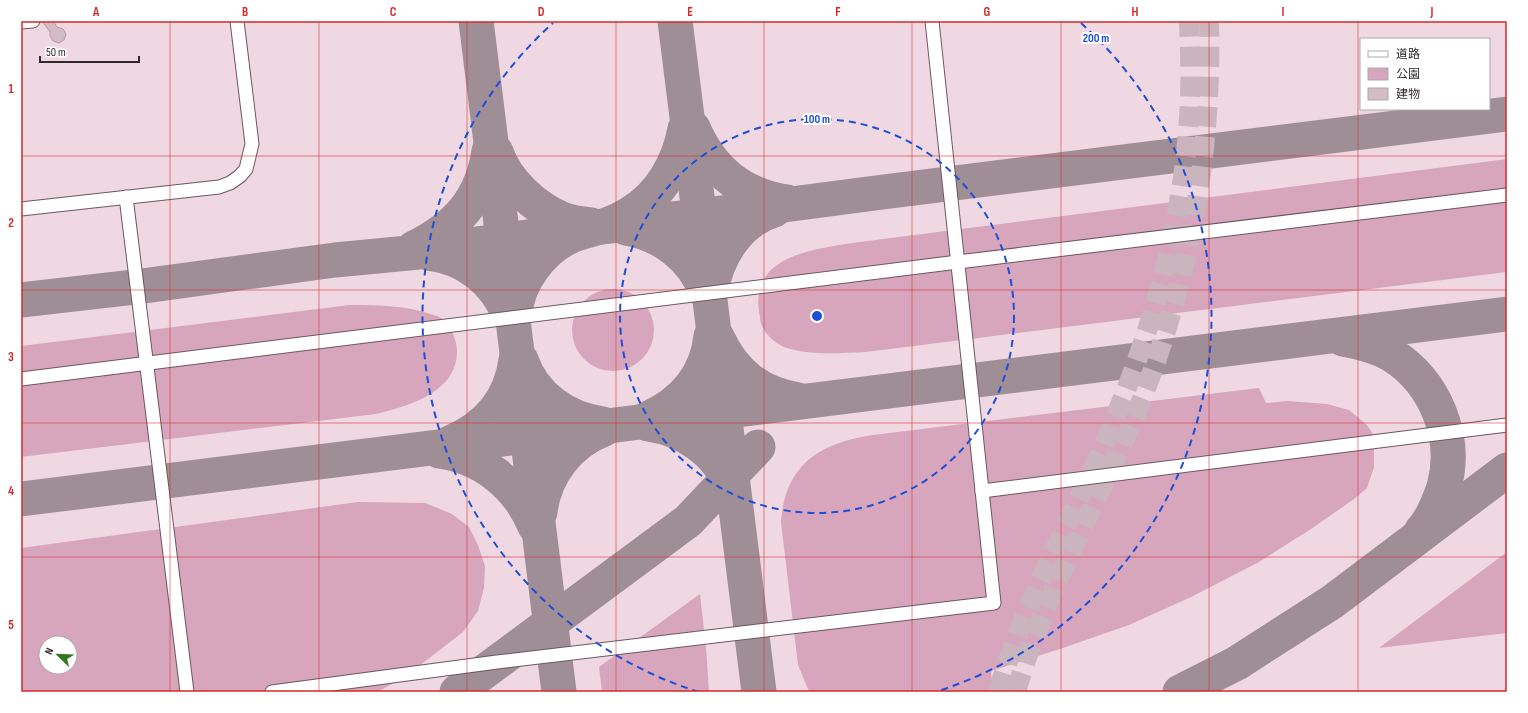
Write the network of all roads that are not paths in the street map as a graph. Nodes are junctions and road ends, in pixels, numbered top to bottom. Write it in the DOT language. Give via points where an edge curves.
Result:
graph roads {
  1 [pos="33,21"];
  2 [pos="237,21"];
  3 [pos="932,21"];
  4 [pos="21,22"];
  5 [pos="1507,195"];
  6 [pos="126,198"];
  7 [pos="21,209"];
  8 [pos="958,262"];
  9 [pos="146,363"];
  10 [pos="21,379"];
  11 [pos="1507,425"];
  12 [pos="982,491"];
  13 [pos="188,692"];
  14 [pos="272,692"];
  1 -- 4 [label="lane"];
  2 -- 6 [label="lane" via="252,144 246,169 230,183 219,187"];
  3 -- 8 [label="lane"];
  5 -- 8 [label="lane"];
  6 -- 7 [label="lane"];
  6 -- 9 [label="lane"];
  8 -- 9 [label="lane"];
  8 -- 12 [label="lane"];
  9 -- 10 [label="lane"];
  9 -- 13 [label="lane"];
  11 -- 12 [label="lane"];
  12 -- 14 [label="lane" via="994,603"];
}
